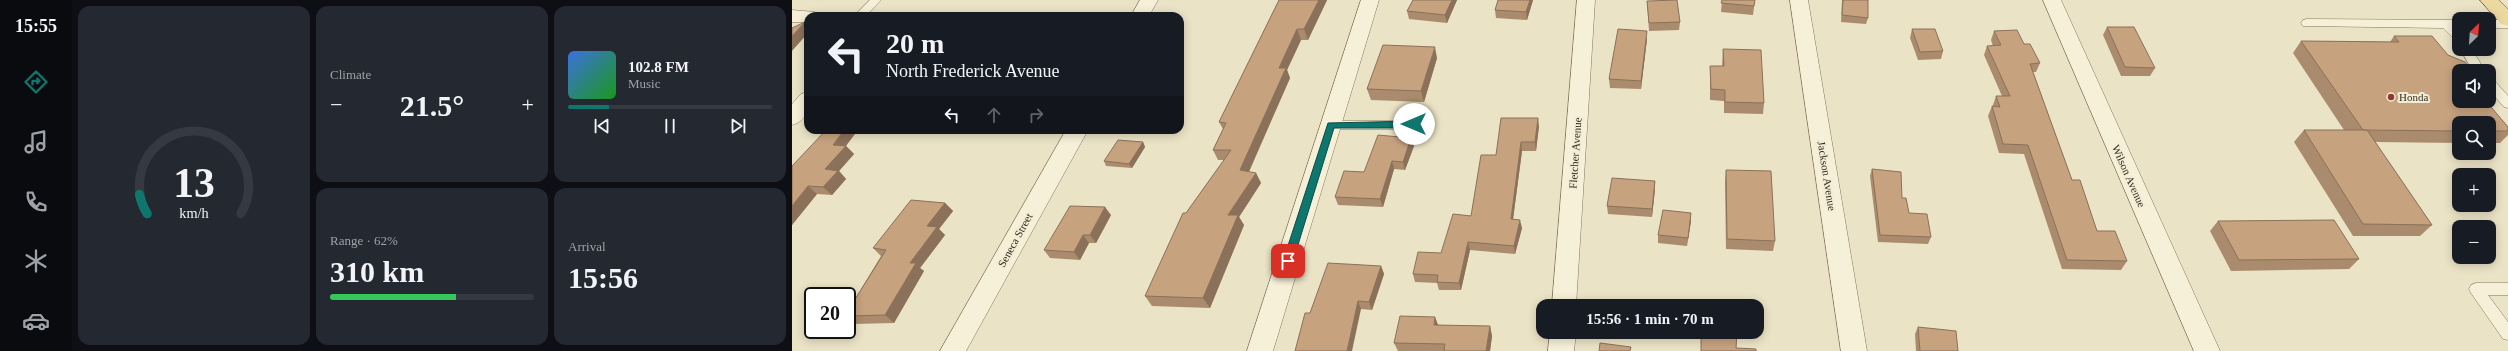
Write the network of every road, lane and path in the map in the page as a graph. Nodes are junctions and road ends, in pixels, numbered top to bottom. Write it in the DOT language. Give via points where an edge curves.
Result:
graph roads {
  1 [pos="876,0"];
  2 [pos="1149,0"];
  3 [pos="1370,0"];
  4 [pos="1586,0"];
  5 [pos="1799,0"];
  6 [pos="2052,0"];
  7 [pos="2489,0"];
  8 [pos="864,12"];
  9 [pos="1142,12"];
  10 [pos="792,16"];
  11 [pos="804,16"];
  12 [pos="2508,20"];
  13 [pos="2307,23"];
  14 [pos="2446,24"];
  15 [pos="2452,24"];
  16 [pos="2496,24"];
  17 [pos="2508,24"];
  18 [pos="2452,30"];
  19 [pos="2496,90"];
  20 [pos="804,104"];
  21 [pos="2508,104"];
  22 [pos="792,118"];
  23 [pos="1414,124"];
  24 [pos="1331,125"];
  25 [pos="1075,134"];
  26 [pos="2508,288"];
  27 [pos="1565,299"];
  28 [pos="2508,334"];
  29 [pos="1562,339"];
  30 [pos="953,351"];
  31 [pos="1260,351"];
  32 [pos="1561,351"];
  33 [pos="1854,351"];
  34 [pos="2207,351"];
  1 -- 8 [label="lane"];
  2 -- 9 [label="street"];
  3 -- 24 [label="street"];
  4 -- 27 [label="street, Fletcher Avenue"];
  5 -- 33 [label="street, Jackson Avenue"];
  6 -- 34 [label="street, Wilson Avenue"];
  7 -- 12 [label="main road"];
  10 -- 11 [label="street"];
  13 -- 14 [label="lane"];
  14 -- 15 [label="lane"];
  14 -- 18 [label="lane"];
  16 -- 17 [label="lane"];
  19 -- 21 [label="lane"];
  20 -- 22 [label="street"];
  23 -- 24 [label="lane"];
  24 -- 31 [label="street"];
  25 -- 30 [label="street, Seneca Street"];
  26 -- 28 [label="lane" via="2476,289"];
  29 -- 32 [label="street"];
}
